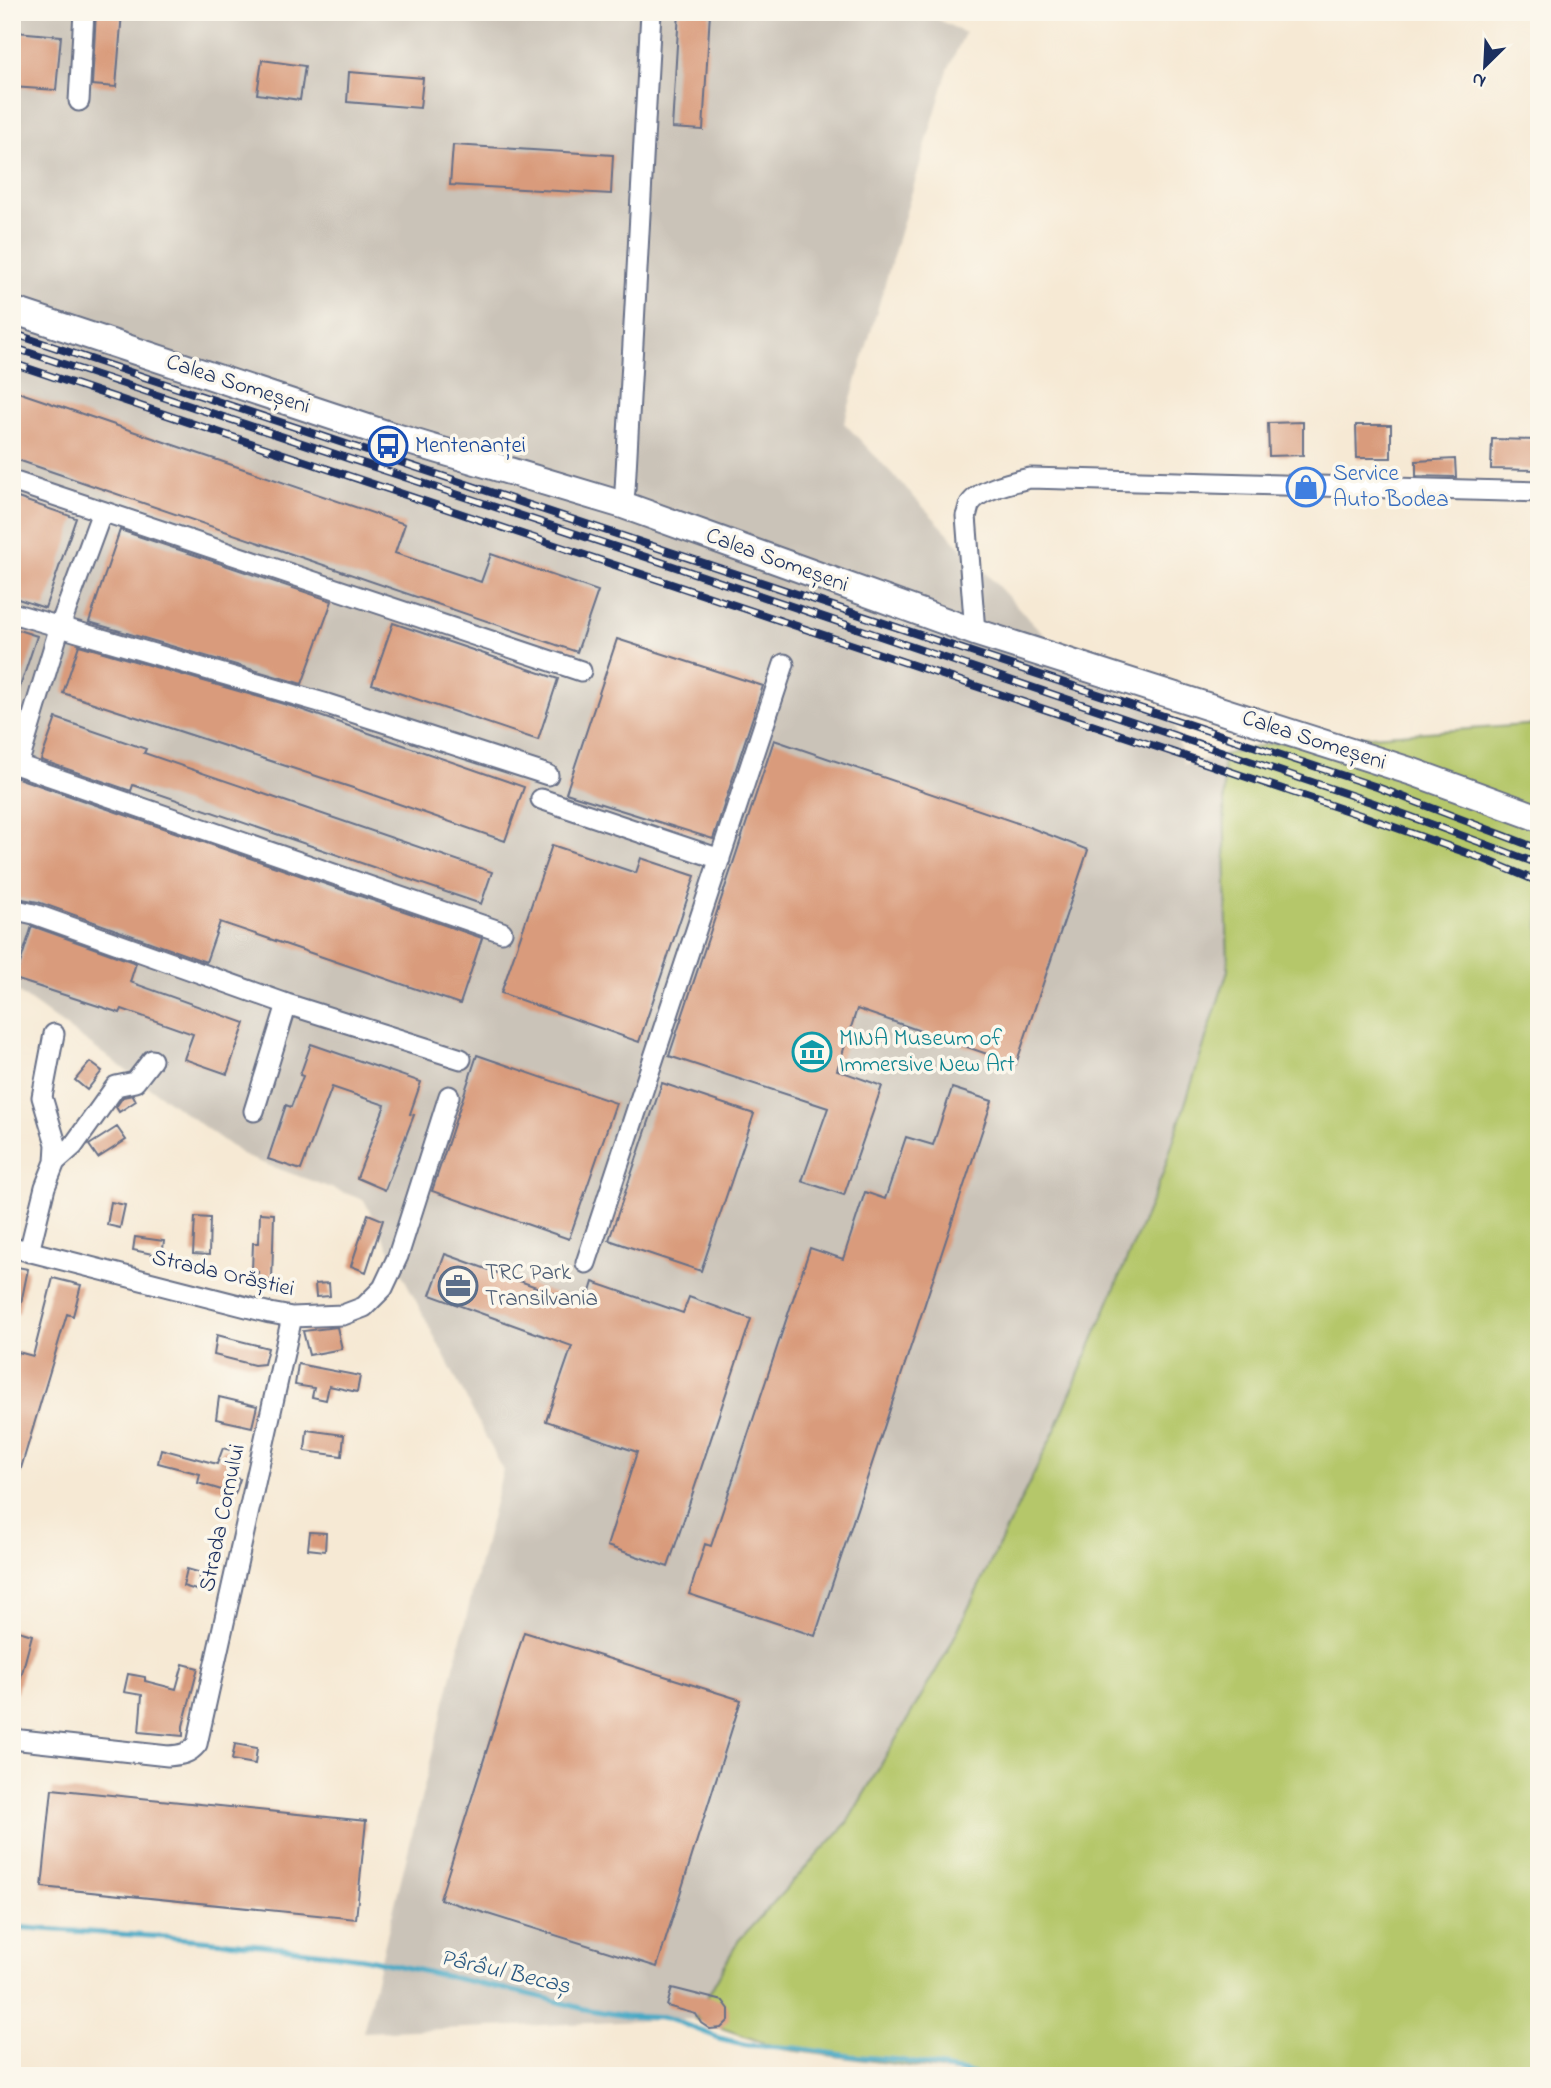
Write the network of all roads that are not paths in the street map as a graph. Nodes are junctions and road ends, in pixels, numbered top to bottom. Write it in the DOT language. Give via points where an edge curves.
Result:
graph roads {
  1 [pos="84,12"];
  2 [pos="651,12"];
  3 [pos="79,101"];
  4 [pos="12,310"];
  5 [pos="12,481"];
  6 [pos="1539,492"];
  7 [pos="623,505"];
  8 [pos="102,512"];
  9 [pos="12,613"];
  10 [pos="60,626"];
  11 [pos="975,632"];
  12 [pos="784,664"];
  13 [pos="581,671"];
  14 [pos="15,764"];
  15 [pos="548,775"];
  16 [pos="541,799"];
  17 [pos="1539,818"];
  18 [pos="720,859"];
  19 [pos="12,909"];
  20 [pos="502,932"];
  21 [pos="288,1004"];
  22 [pos="54,1034"];
  23 [pos="461,1059"];
  24 [pos="152,1060"];
  25 [pos="449,1096"];
  26 [pos="254,1111"];
  27 [pos="55,1162"];
  28 [pos="21,1249"];
  29 [pos="586,1263"];
  30 [pos="292,1317"];
  31 [pos="12,1739"];
  1 -- 3 [label="street"];
  2 -- 7 [label="street"];
  4 -- 7 [label="main road, Calea Someșeni" via="392,436"];
  5 -- 8 [label="street"];
  6 -- 11 [label="street" via="1030,478 1006,483 970,503 967,516"];
  7 -- 11 [label="main road, Calea Someșeni"];
  8 -- 10 [label="street"];
  8 -- 13 [label="street"];
  9 -- 10 [label="street"];
  10 -- 14 [label="street"];
  10 -- 15 [label="street"];
  11 -- 17 [label="main road, Calea Someșeni" via="1413,772"];
  12 -- 18 [label="street"];
  14 -- 20 [label="street"];
  16 -- 18 [label="street"];
  18 -- 29 [label="street"];
  19 -- 21 [label="street"];
  21 -- 23 [label="street"];
  21 -- 26 [label="street"];
  22 -- 27 [label="street" via="42,1097 56,1144"];
  24 -- 27 [label="street" via="135,1082 116,1086 73,1146"];
  25 -- 30 [label="street, Strada Orăștiei" via="398,1256 383,1287 364,1307 343,1315"];
  27 -- 28 [label="street"];
  28 -- 30 [label="street, Strada Orăștiei"];
  30 -- 31 [label="street, Strada Cornului" via="197,1744 183,1755 168,1756"];
}
